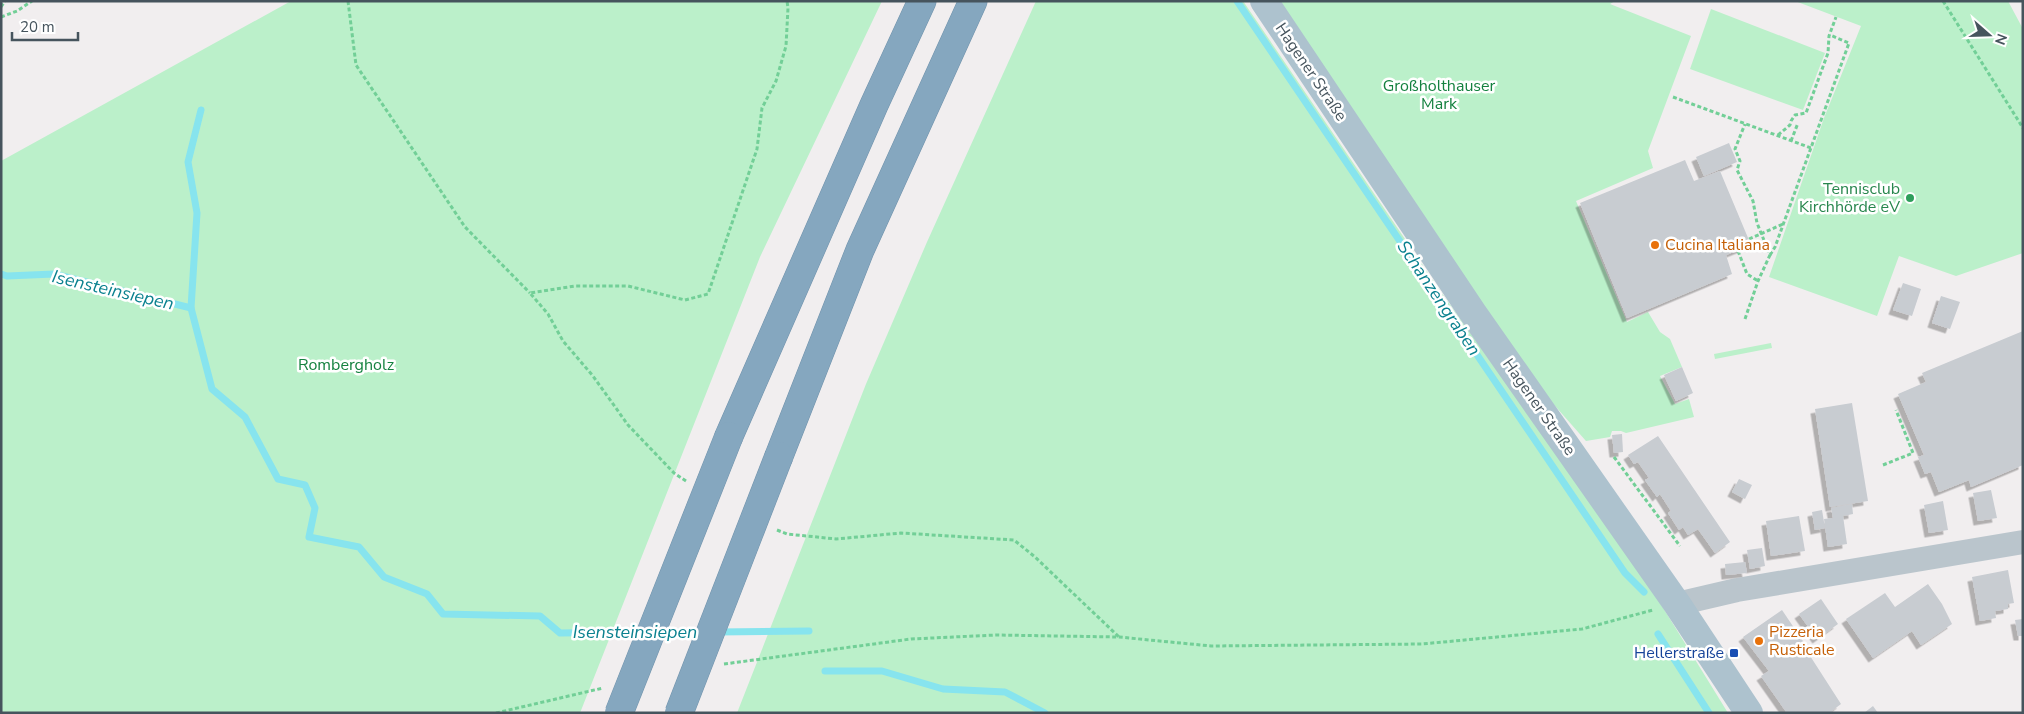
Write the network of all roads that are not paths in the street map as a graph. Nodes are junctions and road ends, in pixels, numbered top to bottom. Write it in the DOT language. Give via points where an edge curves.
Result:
graph roads {
  1 [pos="922,1"];
  2 [pos="973,1"];
  3 [pos="1264,1"];
  4 [pos="2023,542"];
  5 [pos="1678,604"];
  6 [pos="619,713"];
  7 [pos="679,713"];
  8 [pos="1749,713"];
  1 -- 6 [label="highway, bridge" via="729,436"];
  2 -- 7 [label="highway, bridge" via="860,250"];
  3 -- 5 [label="main road, Hagener Straße" via="1473,313"];
  4 -- 5 [label="street" via="1737,590"];
  5 -- 8 [label="main road, Hagener Straße"];
}
